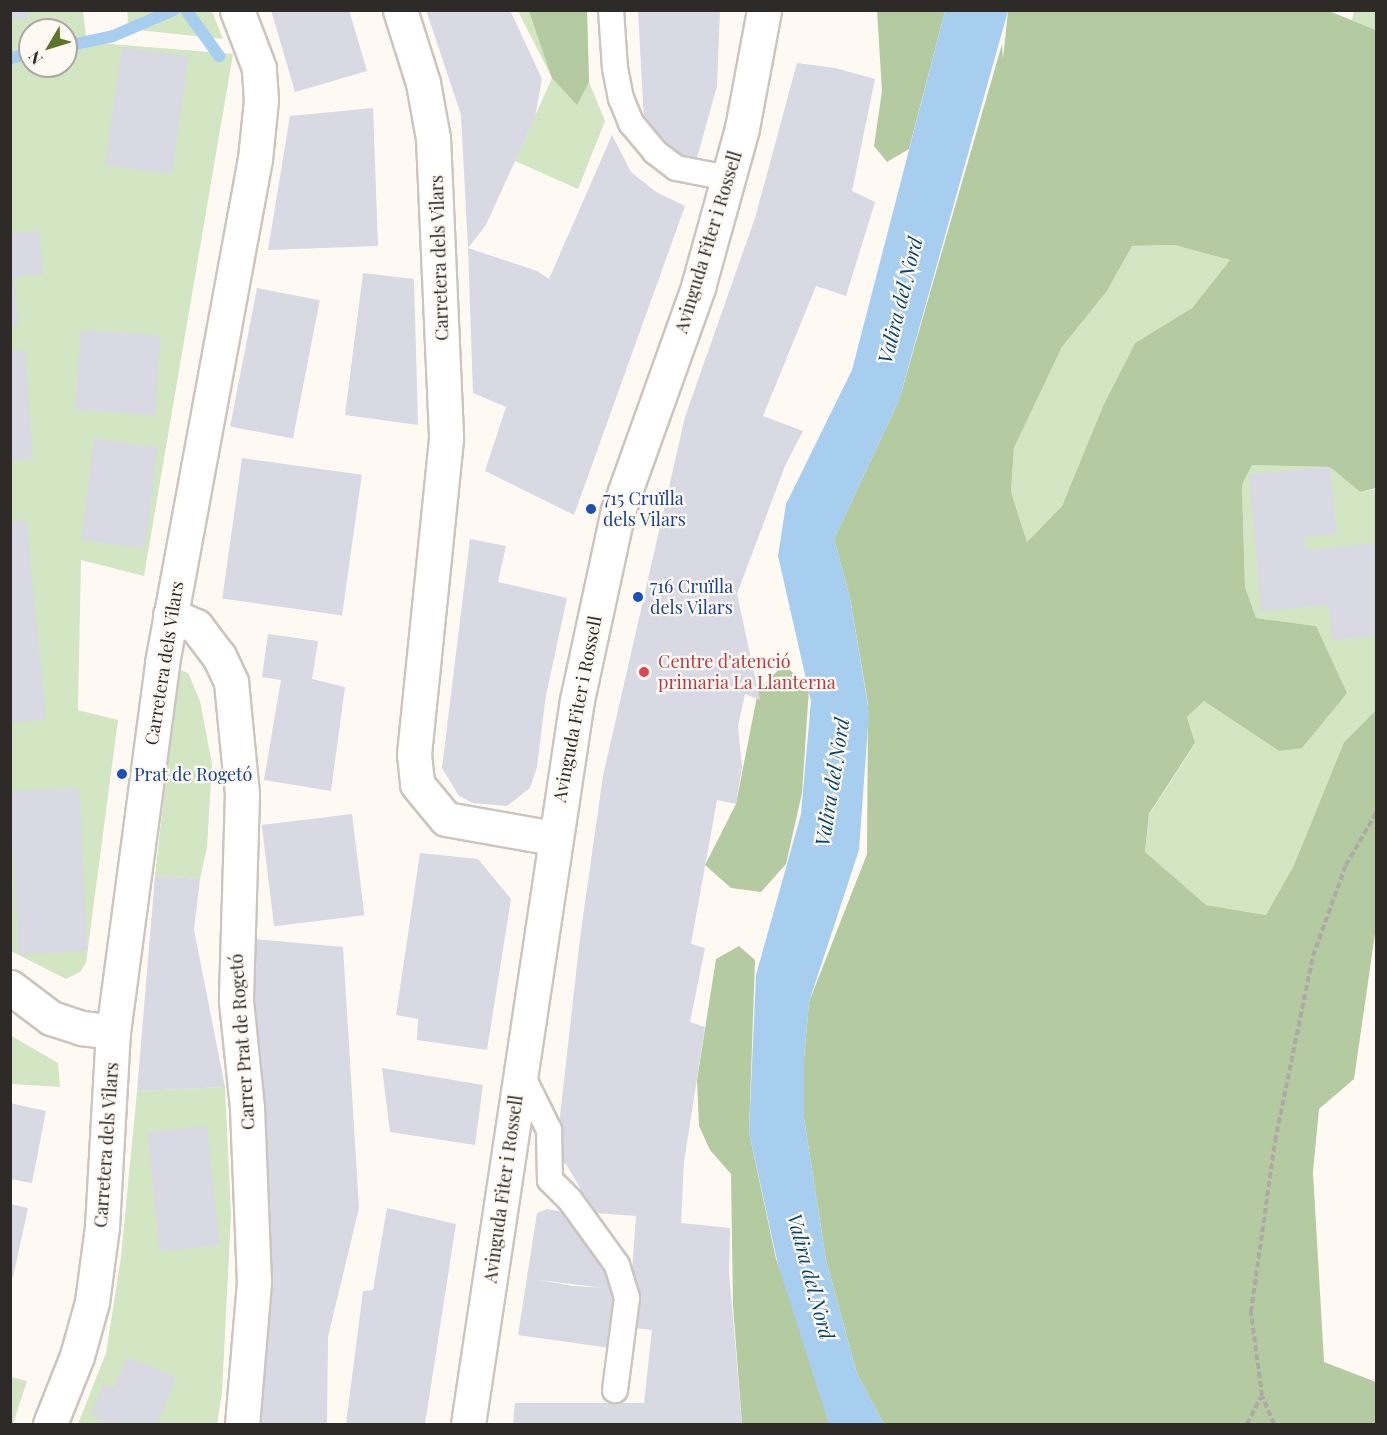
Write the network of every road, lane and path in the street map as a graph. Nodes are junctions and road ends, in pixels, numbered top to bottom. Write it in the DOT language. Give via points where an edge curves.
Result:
graph roads {
  1 [pos="237,10"];
  2 [pos="400,10"];
  3 [pos="611,10"];
  4 [pos="764,10"];
  5 [pos="728,178"];
  6 [pos="170,615"];
  7 [pos="1377,813"];
  8 [pos="553,838"];
  9 [pos="10,987"];
  10 [pos="113,1032"];
  11 [pos="520,1071"];
  12 [pos="615,1390"];
  13 [pos="1262,1396"];
  14 [pos="50,1425"];
  15 [pos="242,1425"];
  16 [pos="468,1425"];
  17 [pos="1247,1425"];
  18 [pos="1274,1425"];
  1 -- 6 [label="street, Carretera dels Vilars" via="259,68 261,100 255,159"];
  2 -- 8 [label="street, Carretera dels Vilars" via="423,83 433,138 446,439 414,754 417,784 446,819"];
  3 -- 5 [label="lane" via="615,68 631,123 655,152 676,168"];
  4 -- 5 [label="street, Avinguda Fiter i Rossell" via="758,55"];
  5 -- 8 [label="street, Avinguda Fiter i Rossell" via="698,287 618,511 577,700"];
  6 -- 10 [label="street, Carretera dels Vilars"];
  6 -- 15 [label="street, Carrer Prat de Rogetó" via="196,626 219,656 231,682 243,794 236,1001 247,1108 255,1282"];
  7 -- 13 [label="path" via="1346,865 1313,956 1275,1141 1251,1312"];
  8 -- 11 [label="street, Avinguda Fiter i Rossell"];
  9 -- 10 [label="street" via="51,1018 81,1028"];
  10 -- 14 [label="street, Carretera dels Vilars" via="102,1227 92,1302 77,1356"];
  11 -- 12 [label="lane" via="549,1130 550,1180 617,1265 627,1298"];
  11 -- 16 [label="street, Avinguda Fiter i Rossell"];
  13 -- 17 [label="path"];
  13 -- 18 [label="path"];
}
